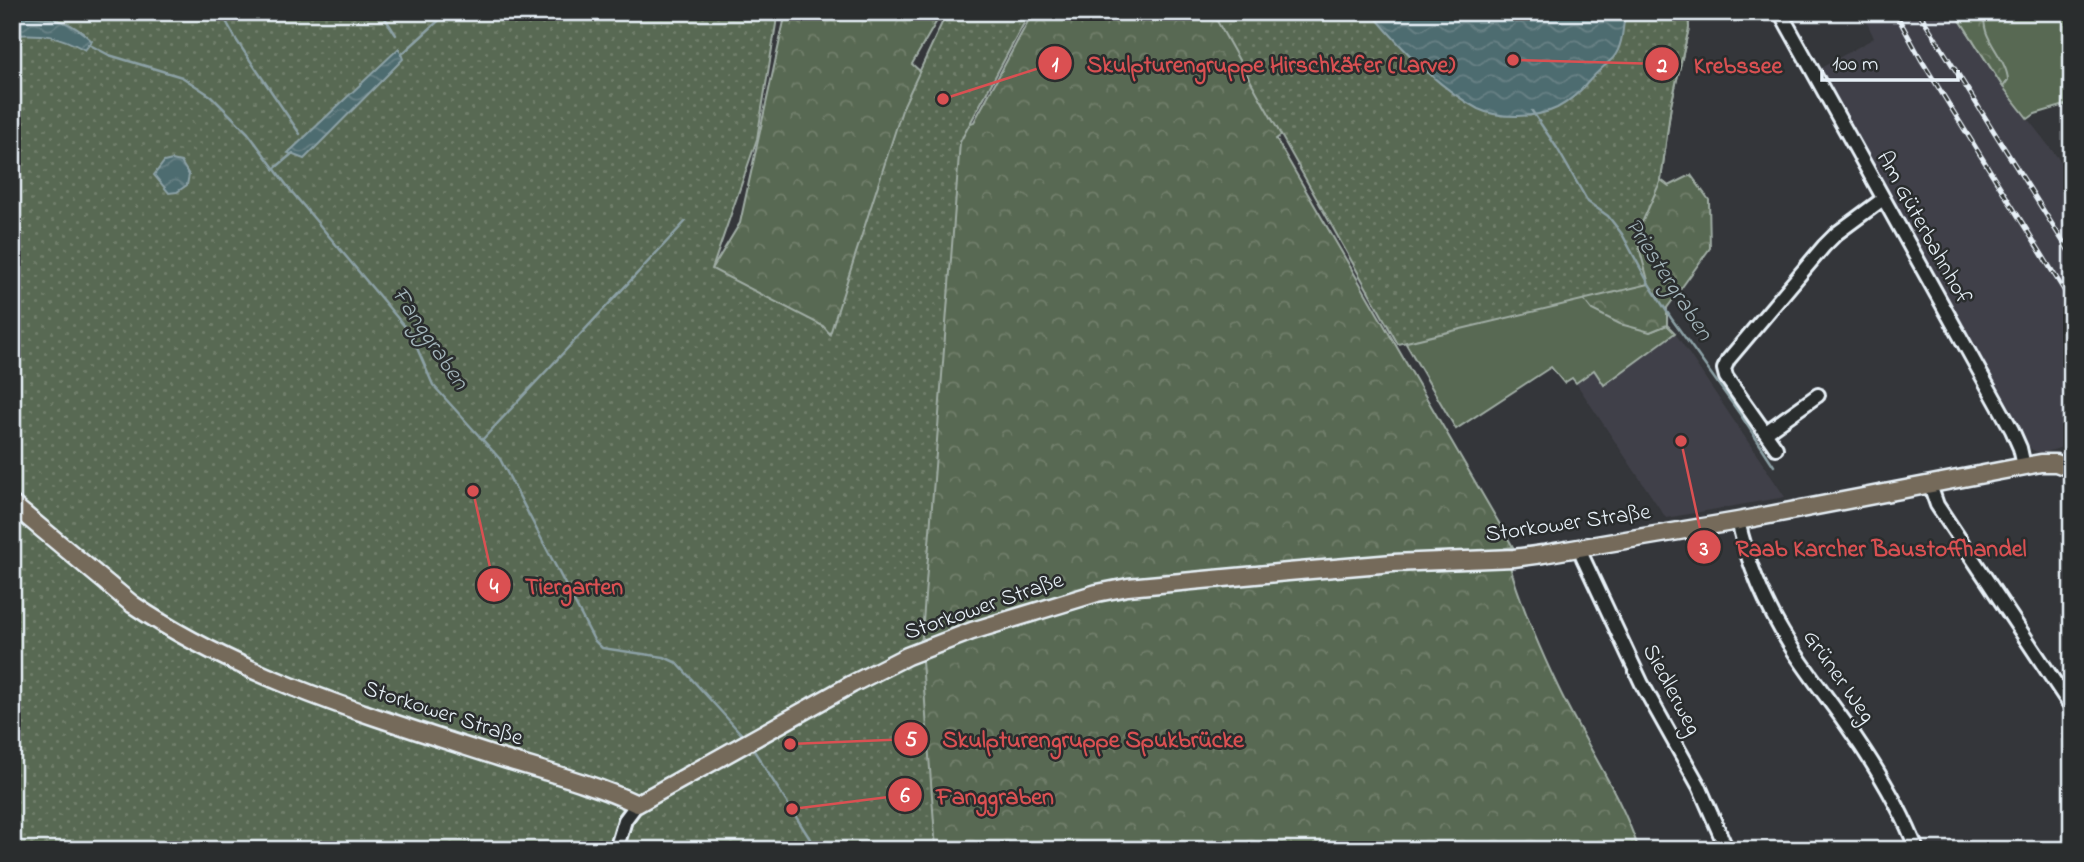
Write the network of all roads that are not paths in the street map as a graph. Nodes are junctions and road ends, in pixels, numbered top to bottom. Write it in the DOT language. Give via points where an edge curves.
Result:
graph roads {
  1 [pos="1780,12"];
  2 [pos="1883,199"];
  3 [pos="1818,395"];
  4 [pos="1766,432"];
  5 [pos="1776,448"];
  6 [pos="2024,466"];
  7 [pos="2072,469"];
  8 [pos="1930,485"];
  9 [pos="12,504"];
  10 [pos="1740,529"];
  11 [pos="1581,548"];
  12 [pos="2072,708"];
  13 [pos="638,804"];
  14 [pos="616,850"];
  15 [pos="1727,850"];
  16 [pos="1917,850"];
  1 -- 2 [label="street, Am Güterbahnhof"];
  2 -- 4 [label="street" via="1824,246 1728,360 1726,377"];
  2 -- 6 [label="street, Am Güterbahnhof" via="2012,430"];
  3 -- 4 [label="street"];
  4 -- 5 [label="street"];
  6 -- 7 [label="main road, Storkower Straße" via="2056,463"];
  6 -- 8 [label="main road, Storkower Straße"];
  8 -- 10 [label="main road, Storkower Straße"];
  8 -- 12 [label="street" via="1937,505"];
  9 -- 13 [label="main road, Storkower Straße" via="132,604 242,664 326,700"];
  10 -- 11 [label="main road, Storkower Straße"];
  10 -- 16 [label="street, Grüner Weg" via="1778,624 1892,797"];
  11 -- 13 [label="main road, Storkower Straße" via="1519,557 1301,570 1097,593 908,656"];
  11 -- 15 [label="street, Siedlerweg" via="1642,684 1699,786"];
  13 -- 14 [label="street" via="625,820"];
}
